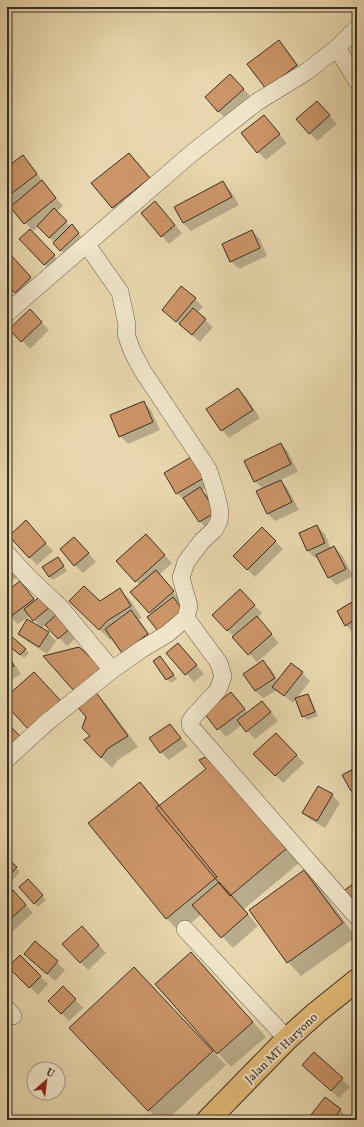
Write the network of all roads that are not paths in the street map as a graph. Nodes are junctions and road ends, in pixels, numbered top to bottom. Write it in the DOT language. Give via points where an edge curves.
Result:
graph roads {
  1 [pos="357,28"];
  2 [pos="337,48"];
  3 [pos="357,81"];
  4 [pos="87,245"];
  5 [pos="7,314"];
  6 [pos="7,554"];
  7 [pos="186,618"];
  8 [pos="112,670"];
  9 [pos="7,759"];
  10 [pos="357,917"];
  11 [pos="185,929"];
  12 [pos="357,980"];
  13 [pos="287,1040"];
  14 [pos="208,1120"];
  1 -- 2 [label="street"];
  2 -- 3 [label="street"];
  2 -- 4 [label="street" via="306,72 257,102 192,153"];
  4 -- 5 [label="street"];
  4 -- 7 [label="street" via="120,292 127,325 126,334 142,370 208,469 216,490 219,521 186,562 181,578 189,606"];
  6 -- 8 [label="street" via="28,578 60,607"];
  7 -- 8 [label="street" via="167,634"];
  7 -- 10 [label="street" via="219,663 222,676 218,690 194,716 190,722 191,727"];
  8 -- 9 [label="street" via="46,723"];
  11 -- 13 [label="street"];
  12 -- 13 [label="main road, Jalan MT Haryono"];
  13 -- 14 [label="main road, Jalan MT Haryono"];
}
